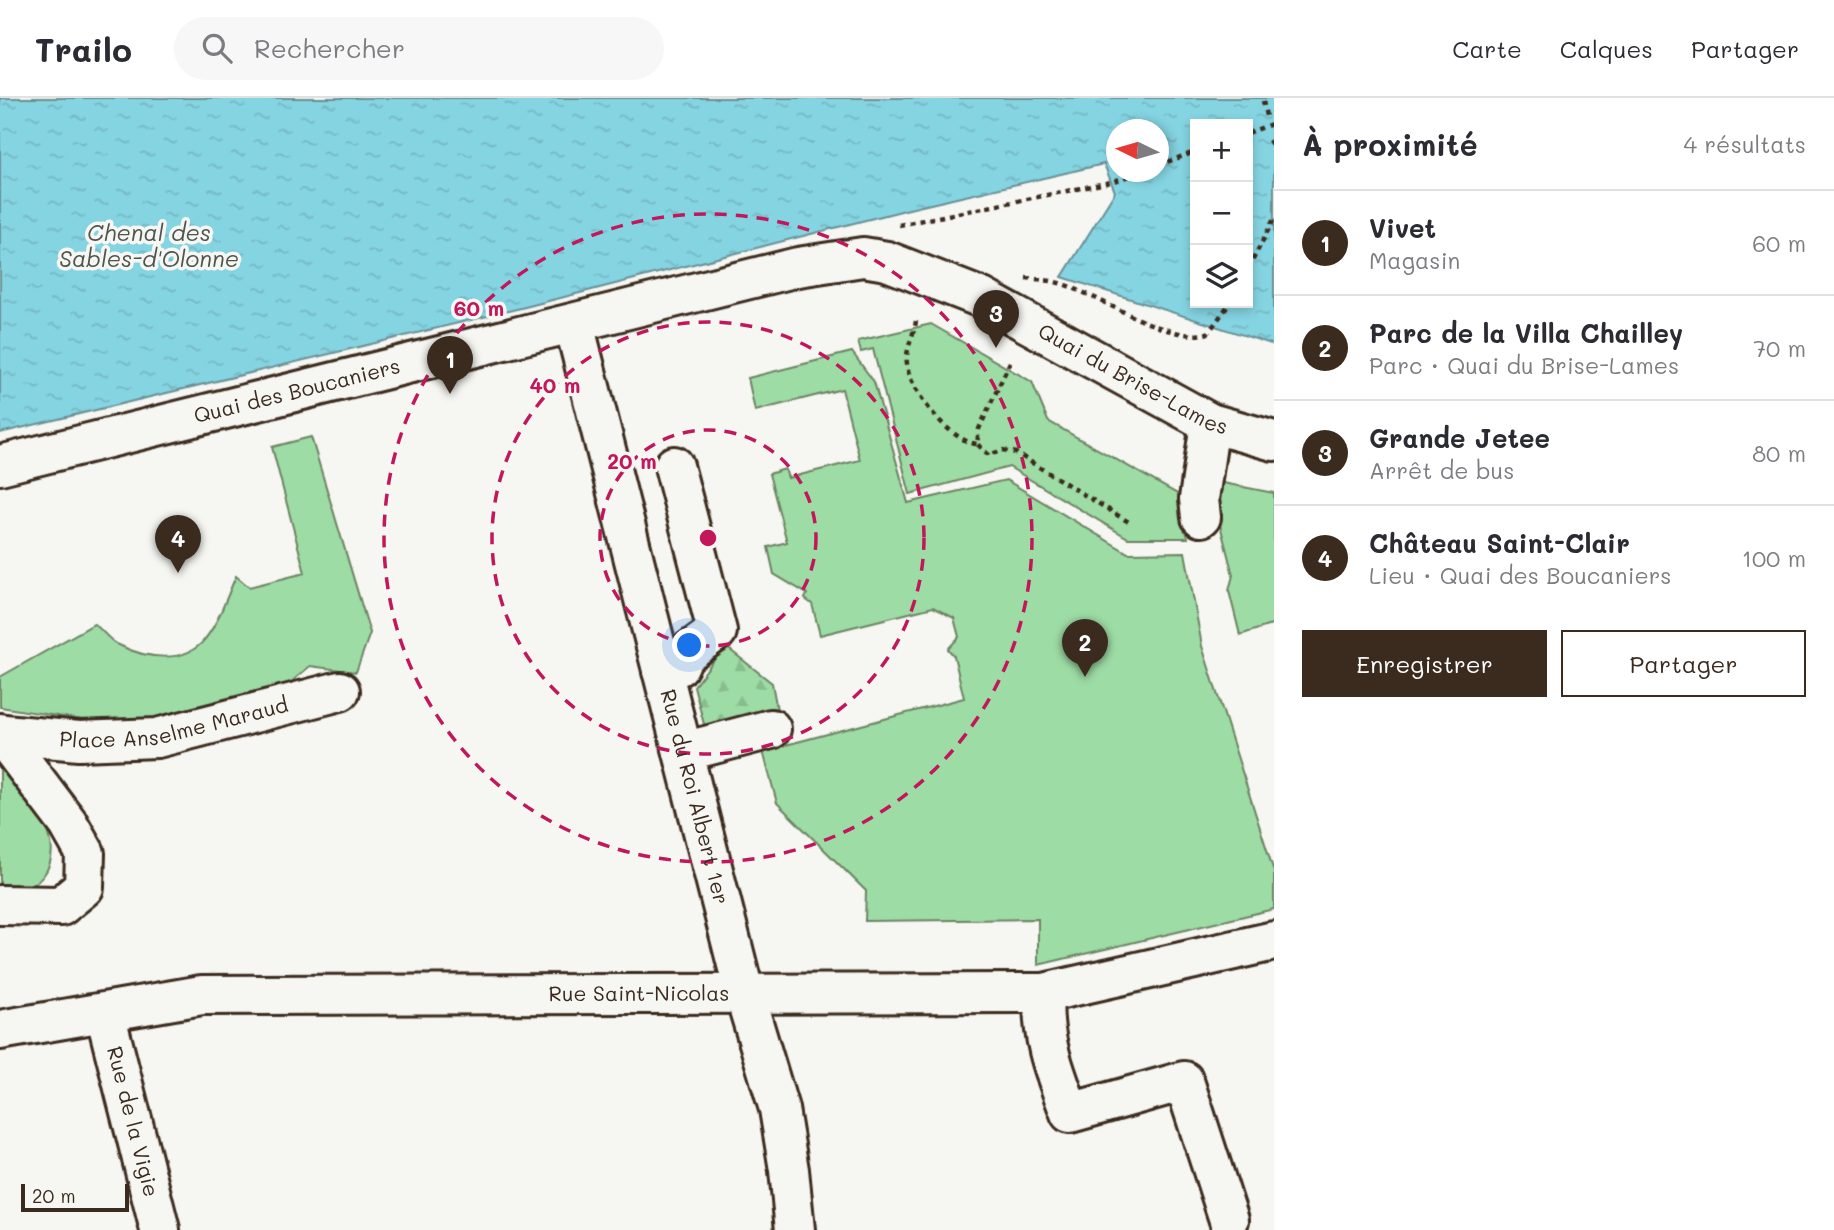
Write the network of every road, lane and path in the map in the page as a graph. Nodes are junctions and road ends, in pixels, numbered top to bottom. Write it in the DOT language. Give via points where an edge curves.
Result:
graph roads {
  1 [pos="1263,101"];
  2 [pos="1266,116"];
  3 [pos="1274,123"];
  4 [pos="1253,131"];
  5 [pos="1269,140"];
  6 [pos="1274,148"];
  7 [pos="1190,154"];
  8 [pos="1169,161"];
  9 [pos="1111,182"];
  10 [pos="1274,219"];
  11 [pos="889,228"];
  12 [pos="1253,259"];
  13 [pos="798,267"];
  14 [pos="1015,276"];
  15 [pos="1226,308"];
  16 [pos="916,321"];
  17 [pos="574,324"];
  18 [pos="1010,362"];
  19 [pos="1210,423"];
  20 [pos="1274,442"];
  21 [pos="977,444"];
  22 [pos="0,465"];
  23 [pos="674,466"];
  24 [pos="1201,517"];
  25 [pos="1132,524"];
  26 [pos="663,671"];
  27 [pos="340,691"];
  28 [pos="771,729"];
  29 [pos="2,734"];
  30 [pos="683,752"];
  31 [pos="0,905"];
  32 [pos="1274,941"];
  33 [pos="1044,993"];
  34 [pos="745,996"];
  35 [pos="104,1013"];
  36 [pos="0,1030"];
  37 [pos="1229,1220"];
  38 [pos="160,1230"];
  39 [pos="795,1230"];
  1 -- 2 [label="path"];
  3 -- 4 [label="path, bridge"];
  5 -- 6 [label="path"];
  7 -- 8 [label="path"];
  9 -- 11 [label="path"];
  10 -- 12 [label="path"];
  13 -- 17 [label="street, Quai des Boucaniers"];
  13 -- 19 [label="street, Quai du Brise-Lames" via="863,257 896,264 982,298"];
  14 -- 15 [label="path" via="1059,282 1189,334 1208,332"];
  16 -- 21 [label="path" via="906,366 912,382 946,427 967,443"];
  17 -- 22 [label="street, Quai des Boucaniers"];
  17 -- 26 [label="street, Rue du Roi Albert 1er"];
  18 -- 21 [label="path" via="979,429"];
  19 -- 20 [label="street, Quai du Brise-Lames"];
  19 -- 24 [label="street" via="1199,499"];
  21 -- 25 [label="path" via="989,455 1003,450 1016,453"];
  23 -- 26 [label="street" via="717,631 684,655 679,666"];
  26 -- 30 [label="street, Rue du Roi Albert 1er"];
  27 -- 29 [label="street, Place Anselme Maraud" via="157,738 79,741"];
  28 -- 30 [label="street"];
  29 -- 31 [label="street, Place Anselme Maraud" via="85,853 84,887 61,906"];
  30 -- 34 [label="street, Rue du Roi Albert 1er"];
  32 -- 33 [label="street, Rue Saint-Nicolas"];
  33 -- 34 [label="street, Rue Saint-Nicolas"];
  33 -- 37 [label="street" via="1050,1062 1070,1113 1184,1082"];
  34 -- 35 [label="street, Rue Saint-Nicolas" via="202,995"];
  34 -- 39 [label="street, Rue du Roi Albert 1er" via="779,1109"];
  35 -- 36 [label="street, Rue Saint-Nicolas"];
  35 -- 38 [label="street, Rue de la Vigie"];
}
